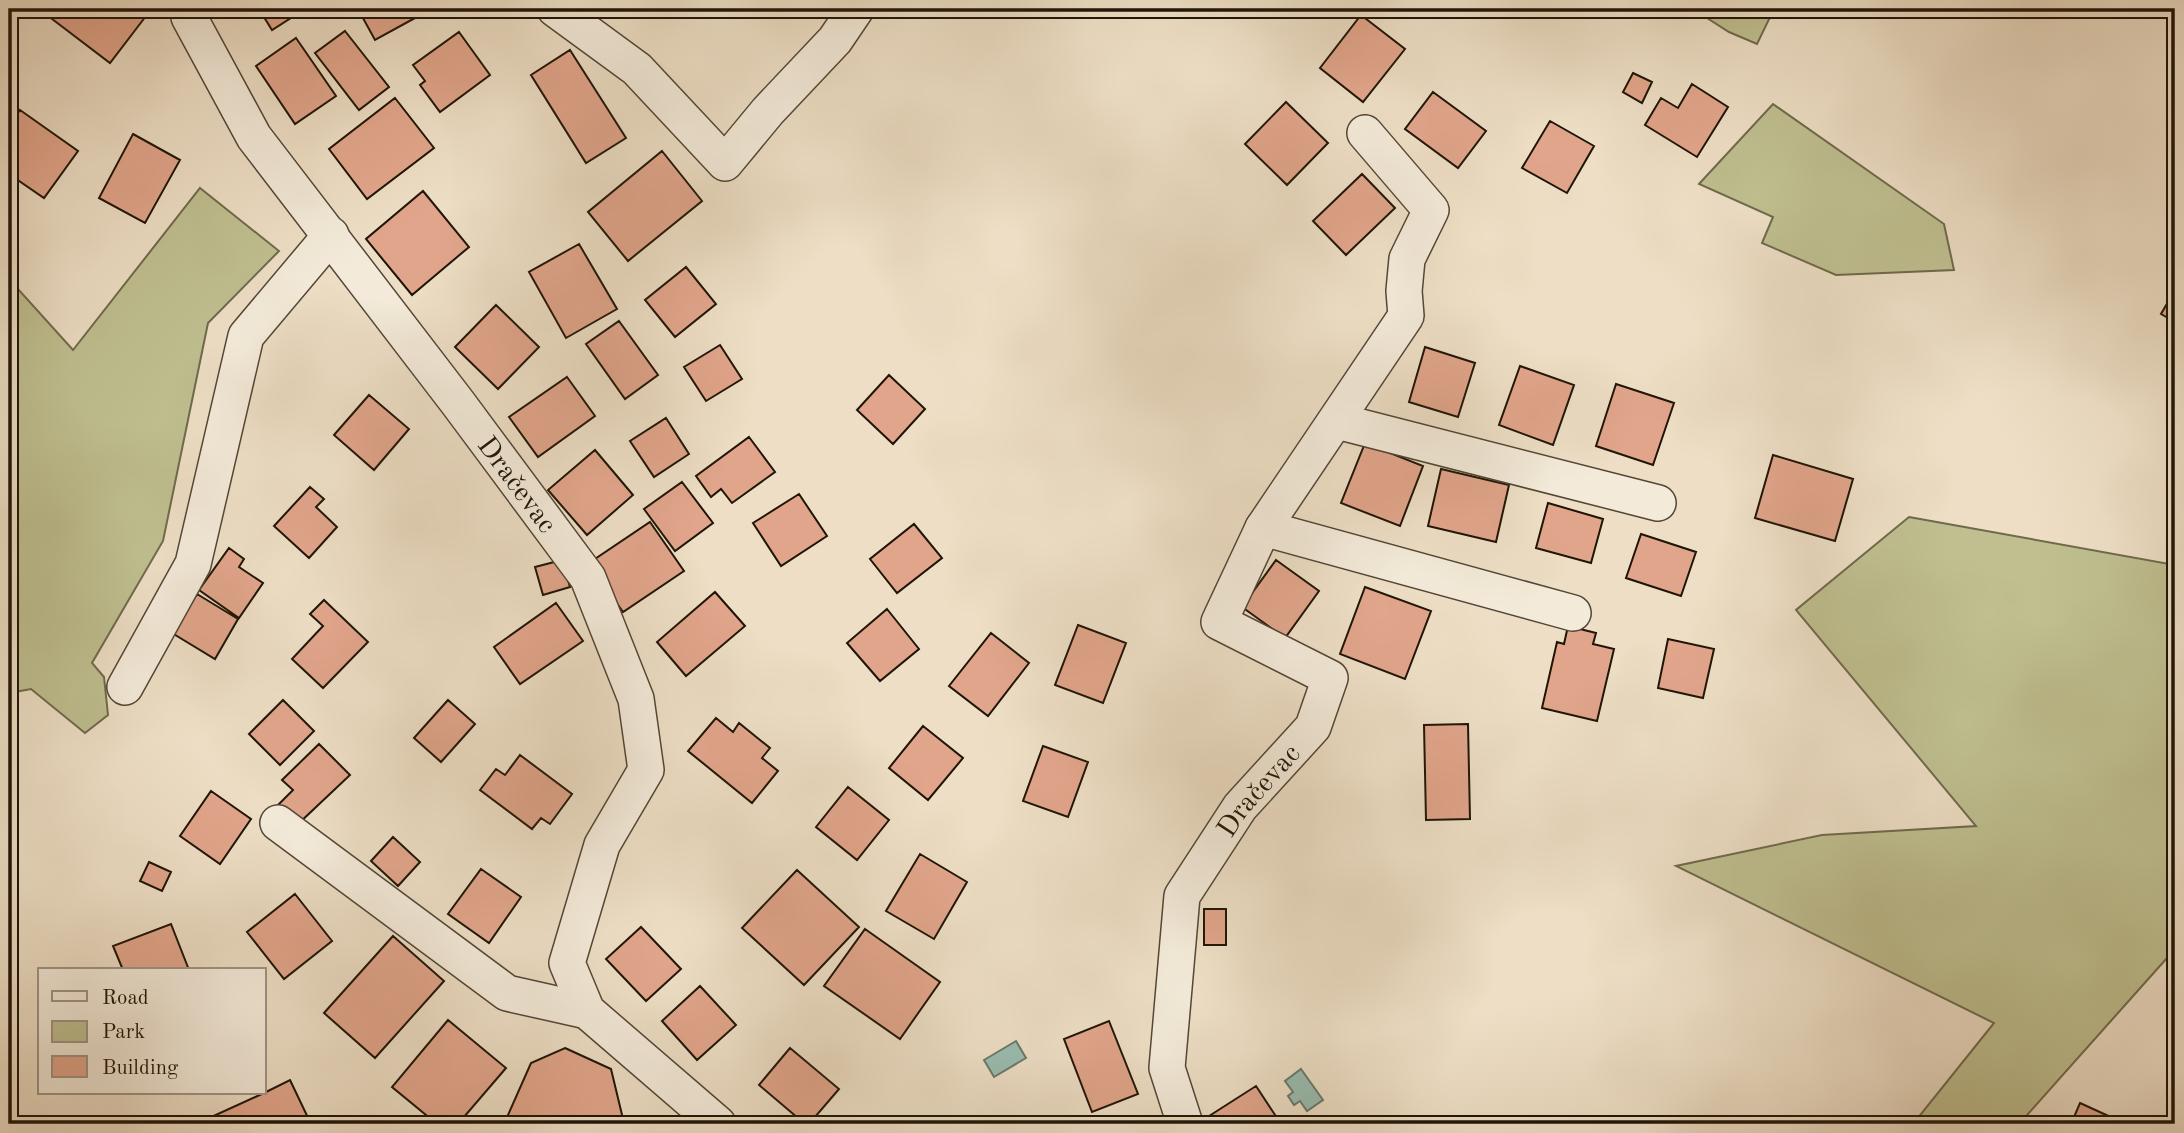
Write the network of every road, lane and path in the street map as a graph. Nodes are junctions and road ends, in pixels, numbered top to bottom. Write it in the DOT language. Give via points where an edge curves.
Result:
graph roads {
  1 [pos="192,9"];
  2 [pos="555,9"];
  3 [pos="856,9"];
  4 [pos="1365,133"];
  5 [pos="331,235"];
  6 [pos="1337,421"];
  7 [pos="1658,503"];
  8 [pos="1263,528"];
  9 [pos="1573,613"];
  10 [pos="125,687"];
  11 [pos="278,823"];
  12 [pos="587,1011"];
  13 [pos="719,1124"];
  14 [pos="1185,1124"];
  1 -- 5 [label="street, Dračevac" via="189,17 254,137"];
  2 -- 3 [label="street" via="637,69 725,163 835,40"];
  4 -- 6 [label="street, Dračevac" via="1431,210 1407,259 1406,316"];
  5 -- 10 [label="street" via="246,337 193,564"];
  5 -- 12 [label="street, Dračevac" via="588,578 636,699 646,770 601,845 567,964"];
  6 -- 7 [label="street"];
  6 -- 8 [label="street, Dračevac"];
  8 -- 9 [label="street"];
  8 -- 14 [label="street, Dračevac" via="1219,622 1330,678 1313,727 1240,807 1182,895 1167,1068"];
  11 -- 12 [label="street, Dračevac" via="507,993"];
  12 -- 13 [label="street, Dračevac"];
}
